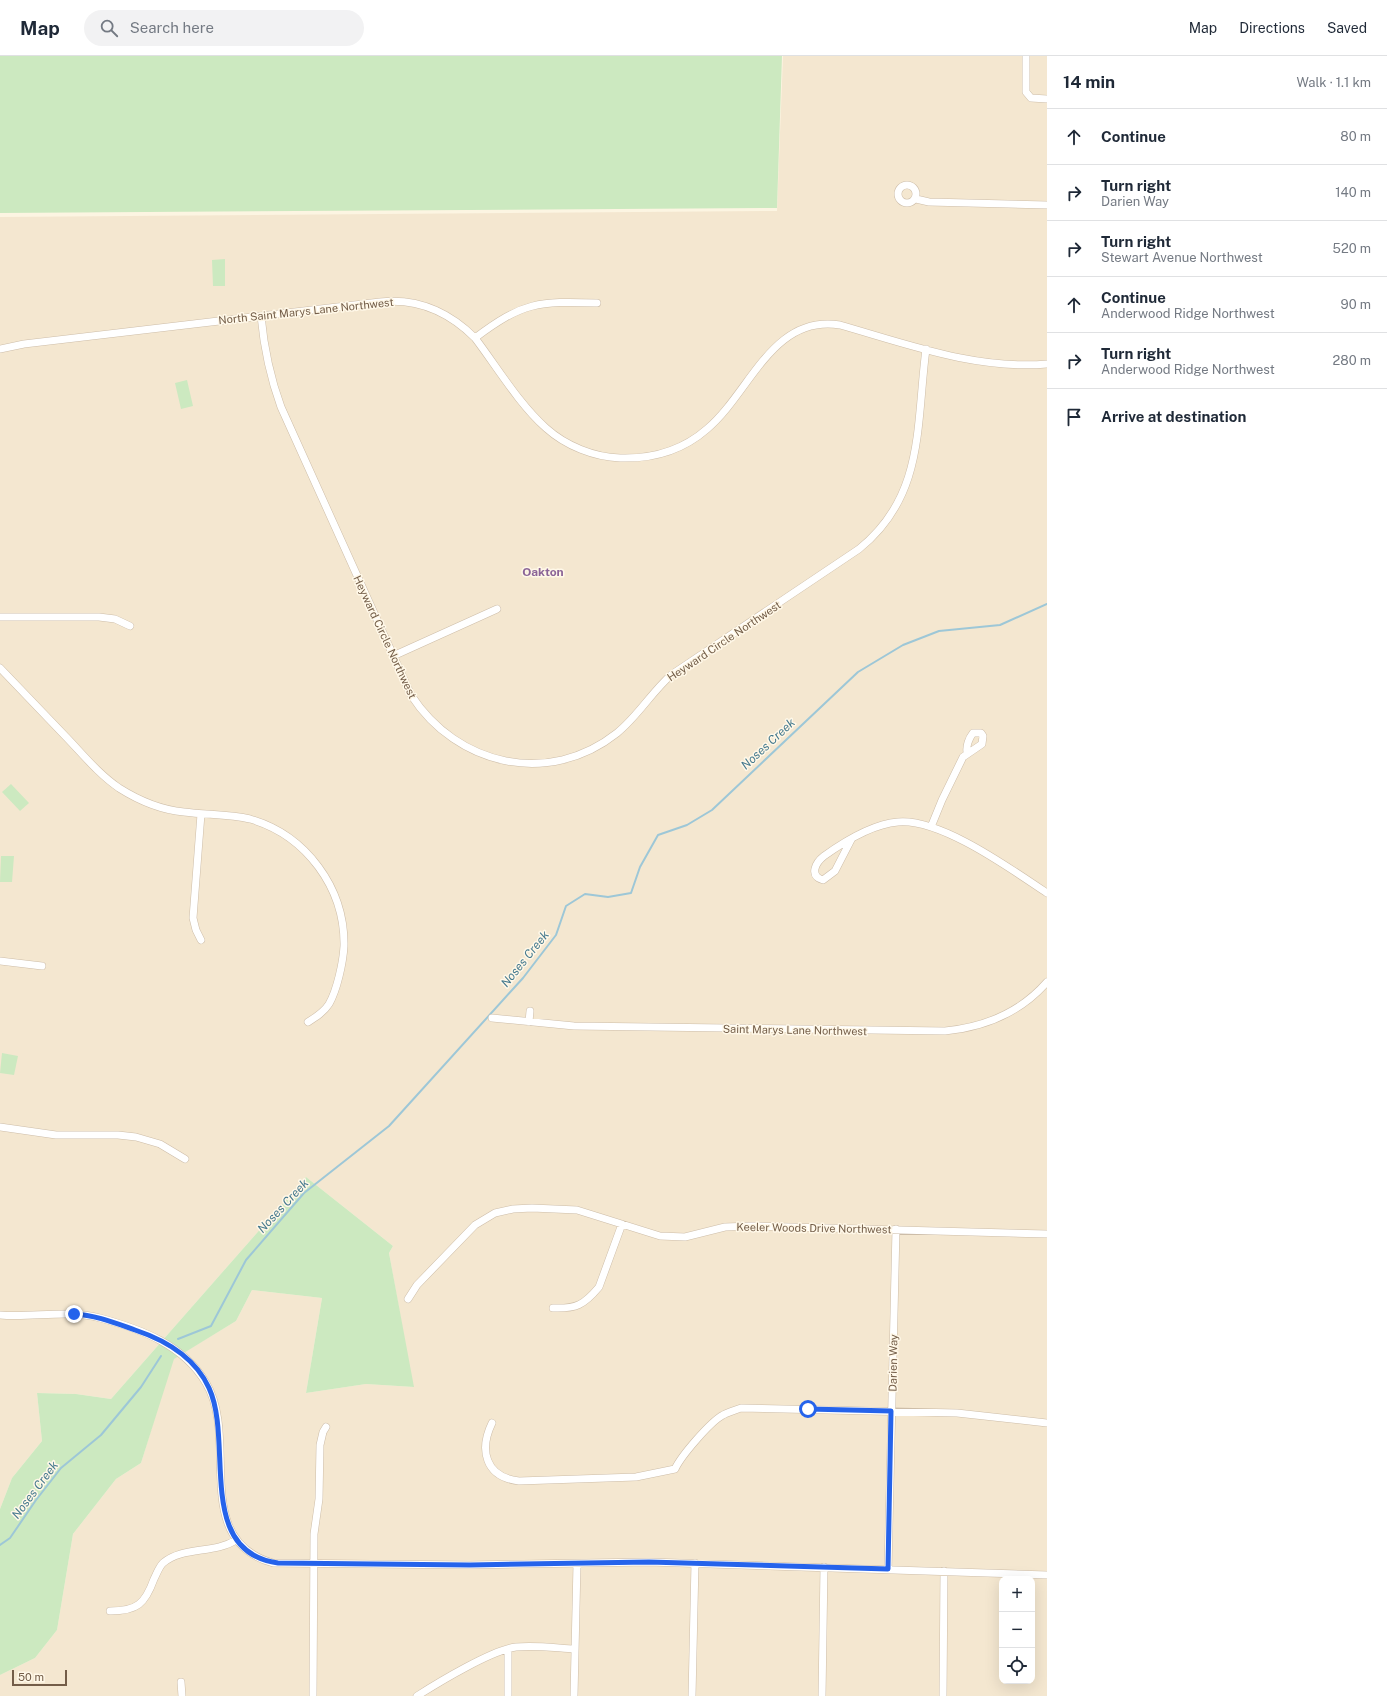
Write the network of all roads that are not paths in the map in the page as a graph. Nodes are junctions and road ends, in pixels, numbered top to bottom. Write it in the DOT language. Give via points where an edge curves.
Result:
graph roads {
  1 [pos="1026,56"];
  2 [pos="1047,99"];
  3 [pos="916,199"];
  4 [pos="1047,205"];
  5 [pos="597,302"];
  6 [pos="260,316"];
  7 [pos="475,338"];
  8 [pos="0,349"];
  9 [pos="926,349"];
  10 [pos="1047,364"];
  11 [pos="497,609"];
  12 [pos="1,618"];
  13 [pos="130,626"];
  14 [pos="393,656"];
  15 [pos="0,668"];
  16 [pos="967,752"];
  17 [pos="201,814"];
  18 [pos="931,827"];
  19 [pos="851,840"];
  20 [pos="1047,893"];
  21 [pos="201,940"];
  22 [pos="0,961"];
  23 [pos="42,966"];
  24 [pos="1047,982"];
  25 [pos="530,1012"];
  26 [pos="492,1018"];
  27 [pos="308,1022"];
  28 [pos="528,1022"];
  29 [pos="0,1127"];
  30 [pos="185,1159"];
  31 [pos="622,1224"];
  32 [pos="896,1229"];
  33 [pos="1047,1234"];
  34 [pos="408,1299"];
  35 [pos="553,1308"];
  36 [pos="0,1315"];
  37 [pos="891,1411"];
  38 [pos="492,1423"];
  39 [pos="1047,1423"];
  40 [pos="326,1427"];
  41 [pos="236,1540"];
  42 [pos="313,1563"];
  43 [pos="695,1563"];
  44 [pos="577,1564"];
  45 [pos="824,1567"];
  46 [pos="888,1569"];
  47 [pos="944,1571"];
  48 [pos="1047,1575"];
  49 [pos="110,1611"];
  50 [pos="508,1649"];
  51 [pos="575,1649"];
  52 [pos="181,1682"];
  53 [pos="182,1696"];
  54 [pos="313,1696"];
  55 [pos="416,1696"];
  56 [pos="508,1696"];
  57 [pos="574,1696"];
  58 [pos="692,1696"];
  59 [pos="822,1696"];
  60 [pos="943,1696"];
  1 -- 2 [label="street" via="1026,92 1031,98"];
  3 -- 4 [label="street" via="929,202"];
  5 -- 7 [label="street" via="545,302 523,307 503,317"];
  6 -- 7 [label="street, North Saint Marys Lane Northwest" via="403,301 442,313 456,321"];
  6 -- 8 [label="street, North Saint Marys Lane Northwest"];
  6 -- 14 [label="street, Heyward Circle Northwest" via="267,362 281,407"];
  7 -- 9 [label="street, North Saint Marys Lane Northwest" via="528,409 547,429 563,441 589,452 617,458 666,452 700,435 718,418 784,339 800,329 816,324 832,324"];
  9 -- 10 [label="street, North Saint Marys Lane Northwest" via="998,365"];
  9 -- 14 [label="street, Heyward Circle Northwest" via="913,466 905,490 889,519 859,549 672,675 631,721 604,742 570,758 547,762 518,763 484,756 463,746 440,730 425,715 411,695"];
  11 -- 14 [label="street"];
  12 -- 13 [label="street" via="99,617 115,619"];
  15 -- 17 [label="street" via="110,781 131,795 152,804"];
  16 -- 18 [label="street"];
  17 -- 21 [label="street" via="193,918"];
  17 -- 27 [label="street" via="236,816 276,829 306,852 327,880 342,919 342,961 329,1004 323,1012"];
  18 -- 19 [label="street" via="912,822 893,823 869,830"];
  18 -- 20 [label="street" via="979,850"];
  19 -- 19 [label="street" via="817,863 814,874 818,878 823,880 835,871"];
  22 -- 23 [label="street"];
  24 -- 28 [label="street, Saint Marys Lane Northwest" via="1024,1005 1000,1018 976,1026 945,1031 574,1026"];
  25 -- 28 [label="street"];
  26 -- 28 [label="street, Saint Marys Lane Northwest"];
  29 -- 30 [label="street" via="56,1135 136,1137 160,1144"];
  31 -- 32 [label="street, Keeler Woods Drive Northwest" via="673,1238 735,1226"];
  31 -- 34 [label="street, Keeler Woods Drive Northwest" via="577,1210 526,1208 495,1213 475,1225 416,1285"];
  31 -- 35 [label="street" via="599,1287 577,1306"];
  32 -- 33 [label="street, Keeler Woods Drive Northwest"];
  32 -- 37 [label="street, Darien Way"];
  36 -- 41 [label="street" via="74,1314 99,1318 157,1338 188,1360 206,1382 215,1404 224,1514"];
  37 -- 38 [label="street" via="741,1408 730,1411 716,1420 679,1460 675,1469 636,1477 533,1481 504,1478 490,1465 485,1444"];
  37 -- 39 [label="street" via="957,1413"];
  37 -- 46 [label="street, Darien Way"];
  40 -- 42 [label="street" via="322,1432 320,1445 319,1499"];
  41 -- 42 [label="street" via="253,1554 268,1561 284,1564"];
  41 -- 49 [label="street" via="169,1559 160,1566 148,1593 138,1606 124,1611"];
  42 -- 44 [label="street"];
  42 -- 54 [label="street"];
  43 -- 44 [label="street"];
  43 -- 45 [label="street"];
  43 -- 58 [label="street"];
  44 -- 51 [label="street"];
  45 -- 46 [label="street"];
  45 -- 59 [label="street"];
  46 -- 47 [label="street"];
  47 -- 48 [label="street"];
  47 -- 60 [label="street"];
  50 -- 51 [label="street"];
  50 -- 55 [label="street"];
  50 -- 56 [label="street"];
  51 -- 57 [label="street"];
  52 -- 53 [label="street"];
}
